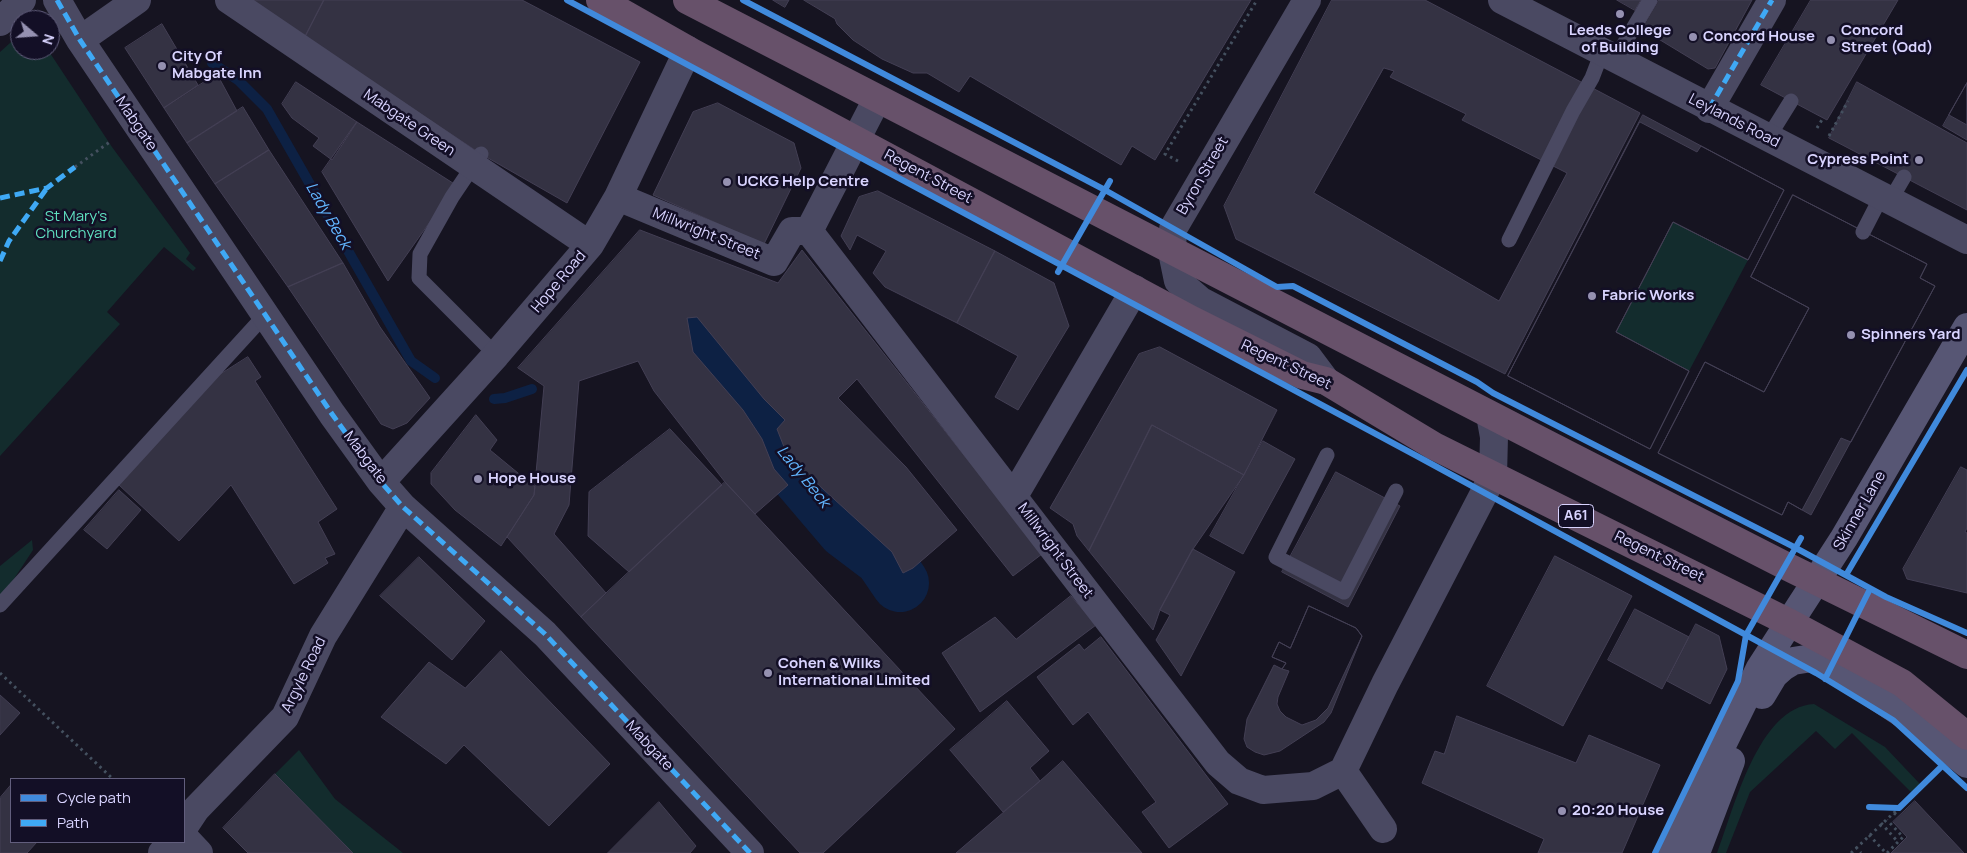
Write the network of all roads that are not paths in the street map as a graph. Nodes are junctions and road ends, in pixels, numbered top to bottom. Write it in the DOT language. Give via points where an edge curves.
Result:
graph roads {
  1 [pos="22,0"];
  2 [pos="57,0"];
  3 [pos="137,0"];
  4 [pos="229,0"];
  5 [pos="600,0"];
  6 [pos="687,0"];
  7 [pos="1307,0"];
  8 [pos="1502,0"];
  9 [pos="1650,0"];
  10 [pos="1772,0"];
  11 [pos="0,22"];
  12 [pos="80,40"];
  13 [pos="688,50"];
  14 [pos="1609,55"];
  15 [pos="877,99"];
  16 [pos="1791,101"];
  17 [pos="1709,109"];
  18 [pos="1768,138"];
  19 [pos="858,139"];
  20 [pos="481,154"];
  21 [pos="1904,177"];
  22 [pos="618,197"];
  23 [pos="1886,199"];
  24 [pos="809,230"];
  25 [pos="1863,232"];
  26 [pos="1509,240"];
  27 [pos="1967,240"];
  28 [pos="590,245"];
  29 [pos="1172,252"];
  30 [pos="1135,289"];
  31 [pos="265,316"];
  32 [pos="1967,327"];
  33 [pos="496,355"];
  34 [pos="1326,381"];
  35 [pos="1490,415"];
  36 [pos="1327,455"];
  37 [pos="1493,476"];
  38 [pos="381,482"];
  39 [pos="1396,491"];
  40 [pos="1014,496"];
  41 [pos="403,507"];
  42 [pos="1817,582"];
  43 [pos="0,605"];
  44 [pos="1790,623"];
  45 [pos="1967,654"];
  46 [pos="1967,736"];
  47 [pos="1967,764"];
  48 [pos="1343,772"];
  49 [pos="185,826"];
  50 [pos="1383,829"];
  51 [pos="185,839"];
  52 [pos="171,843"];
  53 [pos="162,853"];
  54 [pos="199,853"];
  55 [pos="750,853"];
  56 [pos="1669,853"];
  57 [pos="1696,853"];
  1 -- 11 [label="street"];
  2 -- 12 [label="street, Mabgate"];
  3 -- 12 [label="street"];
  4 -- 28 [label="street, Mabgate Green"];
  5 -- 13 [label="highway, Regent Street / A61"];
  6 -- 15 [label="highway"];
  7 -- 29 [label="street, Byron Street" via="1173,228"];
  8 -- 14 [label="street, Leylands Road"];
  9 -- 14 [label="lane"];
  10 -- 17 [label="street"];
  12 -- 31 [label="street, Mabgate"];
  13 -- 19 [label="highway, Regent Street / A61"];
  13 -- 22 [label="street, Hope Road"];
  14 -- 17 [label="street, Leylands Road"];
  14 -- 26 [label="lane" via="1573,111"];
  15 -- 19 [label="street"];
  15 -- 29 [label="highway"];
  16 -- 18 [label="lane"];
  17 -- 18 [label="street, Leylands Road"];
  18 -- 23 [label="street, Leylands Road"];
  19 -- 24 [label="street"];
  19 -- 30 [label="highway, Regent Street / A61"];
  20 -- 33 [label="lane" via="420,254 419,278"];
  21 -- 23 [label="lane"];
  22 -- 24 [label="street, Millwright Street" via="774,262 792,231"];
  22 -- 28 [label="street, Hope Road"];
  23 -- 25 [label="lane"];
  23 -- 27 [label="street, Leylands Road"];
  24 -- 40 [label="street, Millwright Street"];
  28 -- 33 [label="street, Hope Road"];
  29 -- 34 [label="street, Byron Street" via="1178,281 1201,300 1308,357"];
  29 -- 35 [label="highway"];
  30 -- 34 [label="highway, Regent Street / A61" via="1302,375"];
  30 -- 40 [label="street"];
  31 -- 38 [label="street, Mabgate"];
  31 -- 43 [label="lane"];
  32 -- 42 [label="street, Skinner Lane"];
  33 -- 38 [label="street, Hope Road"];
  34 -- 37 [label="highway, Regent Street / A61" via="1434,446"];
  35 -- 37 [label="street" via="1494,437"];
  35 -- 42 [label="highway"];
  36 -- 39 [label="lane" via="1276,557 1310,575 1344,592"];
  37 -- 44 [label="highway, Regent Street / A61"];
  37 -- 48 [label="street"];
  38 -- 41 [label="street, Mabgate"];
  40 -- 48 [label="street, Millwright Street" via="1218,763 1239,781 1263,790 1312,786"];
  41 -- 49 [label="street, Argyle Road" via="323,636 285,717 196,809"];
  41 -- 55 [label="street, Mabgate" via="545,634"];
  42 -- 44 [label="street, Skinner Lane"];
  42 -- 45 [label="highway"];
  44 -- 46 [label="highway, Regent Street / A61" via="1902,683"];
  44 -- 56 [label="street, Skinner Lane" via="1760,668"];
  47 -- 57 [label="street" via="1912,720 1841,673 1812,658 1793,661 1774,676 1762,693 1726,773"];
  48 -- 50 [label="street"];
  51 -- 54 [label="street"];
  52 -- 53 [label="street"];
}
